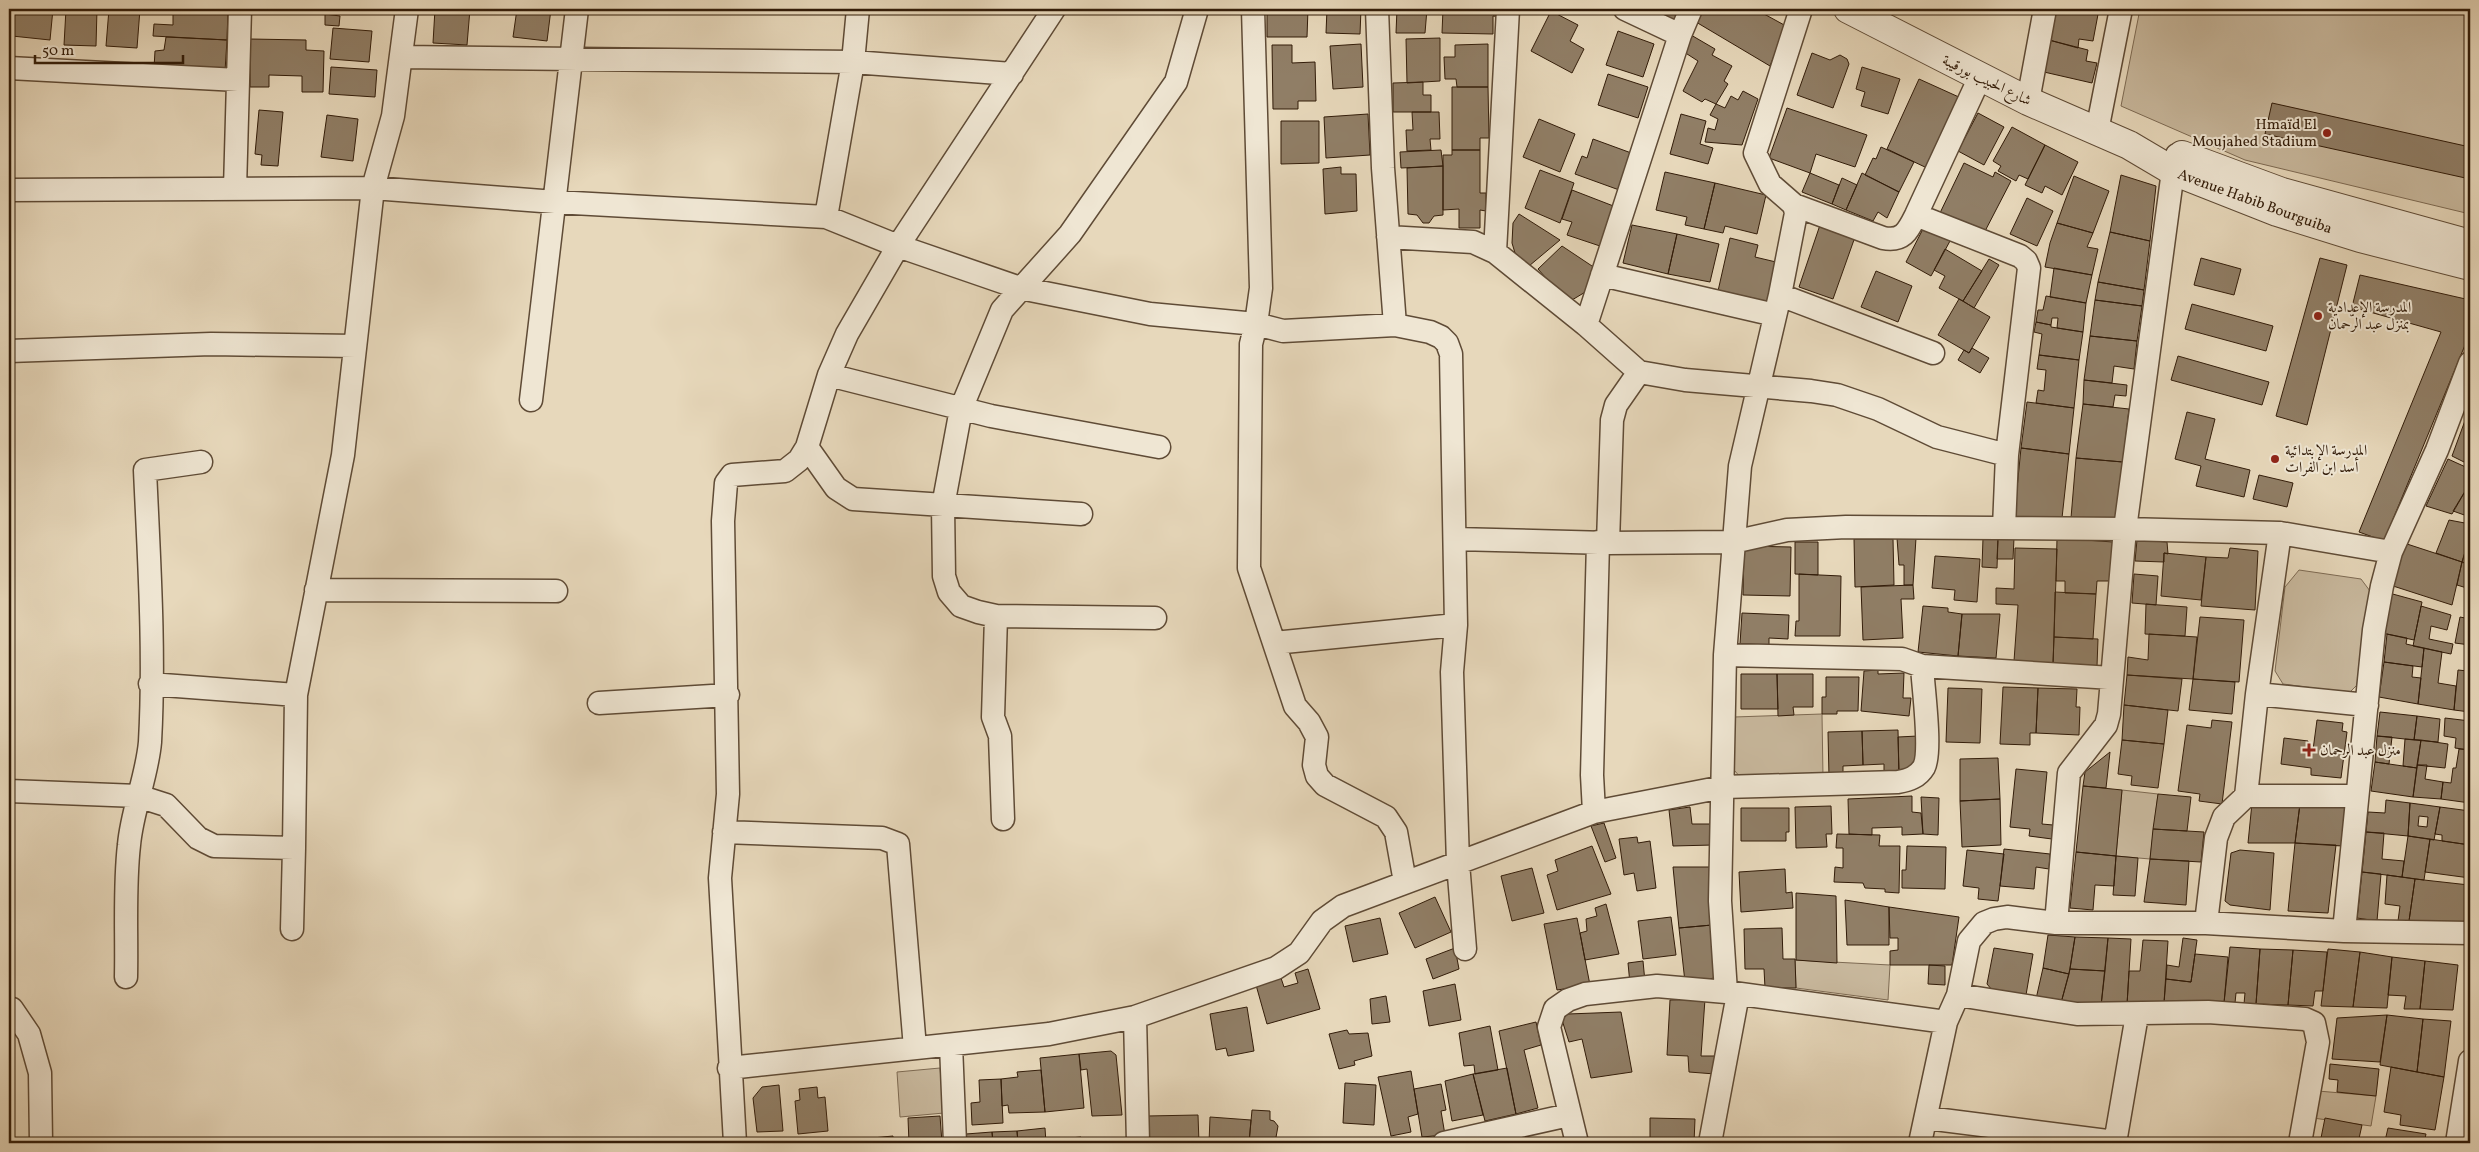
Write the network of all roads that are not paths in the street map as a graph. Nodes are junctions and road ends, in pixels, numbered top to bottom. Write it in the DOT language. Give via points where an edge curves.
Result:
graph roads {
  1 [pos="240,9"];
  2 [pos="406,9"];
  3 [pos="578,9"];
  4 [pos="858,9"];
  5 [pos="1054,9"];
  6 [pos="1197,9"];
  7 [pos="1253,9"];
  8 [pos="1377,9"];
  9 [pos="1508,9"];
  10 [pos="1625,9"];
  11 [pos="1691,9"];
  12 [pos="1801,9"];
  13 [pos="2045,9"];
  14 [pos="2121,9"];
  15 [pos="1865,13"];
  16 [pos="1680,35"];
  17 [pos="401,57"];
  18 [pos="571,60"];
  19 [pos="852,62"];
  20 [pos="9,68"];
  21 [pos="1012,74"];
  22 [pos="1980,77"];
  23 [pos="238,80"];
  24 [pos="2028,101"];
  25 [pos="2097,131"];
  26 [pos="2129,145"];
  27 [pos="2175,162"];
  28 [pos="372,188"];
  29 [pos="235,189"];
  30 [pos="9,190"];
  31 [pos="555,202"];
  32 [pos="1794,204"];
  33 [pos="1916,215"];
  34 [pos="826,217"];
  35 [pos="1388,237"];
  36 [pos="2470,244"];
  37 [pos="898,246"];
  38 [pos="1495,252"];
  39 [pos="2470,266"];
  40 [pos="1602,275"];
  41 [pos="1020,288"];
  42 [pos="1778,305"];
  43 [pos="1256,324"];
  44 [pos="1395,325"];
  45 [pos="1586,325"];
  46 [pos="355,346"];
  47 [pos="9,351"];
  48 [pos="1933,353"];
  49 [pos="2470,363"];
  50 [pos="1639,372"];
  51 [pos="829,376"];
  52 [pos="1757,386"];
  53 [pos="531,400"];
  54 [pos="960,409"];
  55 [pos="808,447"];
  56 [pos="1159,447"];
  57 [pos="2007,455"];
  58 [pos="200,462"];
  59 [pos="942,506"];
  60 [pos="1081,514"];
  61 [pos="2004,528"];
  62 [pos="2125,529"];
  63 [pos="2280,533"];
  64 [pos="1455,539"];
  65 [pos="1733,542"];
  66 [pos="1603,543"];
  67 [pos="2391,552"];
  68 [pos="316,590"];
  69 [pos="556,591"];
  70 [pos="996,616"];
  71 [pos="1155,618"];
  72 [pos="1456,624"];
  73 [pos="1274,643"];
  74 [pos="1725,655"];
  75 [pos="1922,666"];
  76 [pos="2112,678"];
  77 [pos="150,684"];
  78 [pos="2257,694"];
  79 [pos="296,695"];
  80 [pos="728,696"];
  81 [pos="600,703"];
  82 [pos="2367,705"];
  83 [pos="1723,787"];
  84 [pos="9,791"];
  85 [pos="138,796"];
  86 [pos="2246,796"];
  87 [pos="2358,796"];
  88 [pos="1594,812"];
  89 [pos="1003,819"];
  90 [pos="724,832"];
  91 [pos="294,848"];
  92 [pos="1458,863"];
  93 [pos="1406,882"];
  94 [pos="2056,923"];
  95 [pos="2206,924"];
  96 [pos="292,930"];
  97 [pos="2344,931"];
  98 [pos="2470,933"];
  99 [pos="1465,949"];
  100 [pos="126,977"];
  101 [pos="1732,993"];
  102 [pos="1958,995"];
  103 [pos="9,1008"];
  104 [pos="2137,1015"];
  105 [pos="1136,1017"];
  106 [pos="1946,1022"];
  107 [pos="951,1044"];
  108 [pos="915,1048"];
  109 [pos="2470,1061"];
  110 [pos="729,1068"];
  111 [pos="1568,1115"];
  112 [pos="1927,1118"];
  113 [pos="41,1143"];
  114 [pos="735,1143"];
  115 [pos="955,1143"];
  116 [pos="1138,1143"];
  117 [pos="1444,1143"];
  118 [pos="1577,1143"];
  119 [pos="1710,1143"];
  120 [pos="1920,1143"];
  121 [pos="2115,1143"];
  122 [pos="2300,1143"];
  123 [pos="2457,1143"];
  1 -- 23 [label="street"];
  2 -- 17 [label="street"];
  3 -- 18 [label="street"];
  4 -- 19 [label="street"];
  5 -- 21 [label="street"];
  6 -- 41 [label="street" via="1176,82 1070,234"];
  7 -- 43 [label="street" via="1261,288"];
  8 -- 35 [label="street"];
  9 -- 38 [label="street"];
  10 -- 16 [label="street"];
  11 -- 16 [label="street"];
  12 -- 32 [label="street" via="1754,153 1770,184"];
  13 -- 24 [label="street"];
  14 -- 25 [label="street"];
  15 -- 22 [label="street, شارع الحبيب بورقيبة"];
  16 -- 40 [label="street"];
  17 -- 18 [label="street"];
  17 -- 28 [label="street" via="393,116"];
  18 -- 19 [label="street"];
  18 -- 31 [label="street"];
  19 -- 21 [label="street"];
  19 -- 34 [label="street"];
  20 -- 23 [label="street"];
  21 -- 37 [label="street"];
  22 -- 24 [label="street, شارع الحبيب بورقيبة"];
  22 -- 33 [label="street"];
  23 -- 29 [label="street"];
  24 -- 25 [label="street, شارع الحبيب بورقيبة"];
  25 -- 26 [label="street, شارع الحبيب بورقيبة"];
  26 -- 27 [label="street, Avenue Habib Bourguiba"];
  27 -- 36 [label="street, Avenue Habib Bourguiba"];
  27 -- 39 [label="street, Avenue Habib Bourguiba" via="2277,212 2360,238"];
  27 -- 62 [label="street"];
  28 -- 29 [label="street"];
  28 -- 31 [label="street"];
  28 -- 46 [label="street"];
  29 -- 30 [label="street"];
  31 -- 34 [label="street"];
  31 -- 53 [label="street"];
  32 -- 33 [label="street" via="1893,240 1907,233"];
  32 -- 42 [label="street" via="1796,214"];
  33 -- 57 [label="street" via="2026,260 2029,268"];
  34 -- 37 [label="street"];
  35 -- 38 [label="street" via="1473,242"];
  35 -- 44 [label="street"];
  37 -- 41 [label="street"];
  37 -- 51 [label="street" via="847,334"];
  38 -- 45 [label="street"];
  40 -- 42 [label="street"];
  40 -- 45 [label="street"];
  41 -- 43 [label="street" via="1150,314"];
  41 -- 54 [label="street" via="1002,310"];
  42 -- 48 [label="street"];
  42 -- 52 [label="street"];
  43 -- 44 [label="street" via="1283,331"];
  43 -- 73 [label="street" via="1251,344 1249,568"];
  44 -- 64 [label="street" via="1441,336 1451,354"];
  45 -- 50 [label="street"];
  46 -- 47 [label="street" via="211,344"];
  46 -- 68 [label="street" via="343,454"];
  49 -- 67 [label="street" via="2440,442"];
  50 -- 52 [label="street" via="1685,380"];
  50 -- 66 [label="street" via="1616,405 1612,420"];
  51 -- 54 [label="street"];
  51 -- 55 [label="street"];
  52 -- 57 [label="street" via="1856,400 1937,437"];
  52 -- 65 [label="street" via="1740,466"];
  54 -- 56 [label="street"];
  54 -- 59 [label="street"];
  55 -- 59 [label="street" via="845,496"];
  55 -- 80 [label="street" via="785,471 732,475 726,483 723,521"];
  57 -- 61 [label="street"];
  58 -- 77 [label="street" via="145,470 151,596"];
  59 -- 60 [label="street"];
  59 -- 70 [label="street" via="944,576 950,592 961,606"];
  61 -- 62 [label="street"];
  61 -- 65 [label="street" via="1787,530"];
  62 -- 63 [label="street"];
  62 -- 76 [label="street"];
  63 -- 67 [label="street"];
  63 -- 78 [label="street"];
  64 -- 66 [label="street"];
  64 -- 72 [label="street"];
  65 -- 66 [label="street"];
  65 -- 74 [label="street"];
  66 -- 88 [label="street" via="1592,775"];
  67 -- 82 [label="street" via="2374,630"];
  68 -- 69 [label="street"];
  68 -- 79 [label="street"];
  70 -- 71 [label="street"];
  70 -- 89 [label="street" via="993,717 1000,736"];
  72 -- 73 [label="street"];
  72 -- 92 [label="street" via="1452,672"];
  73 -- 93 [label="street" via="1296,706 1318,737 1314,765 1318,776 1325,785 1386,817 1396,832"];
  74 -- 75 [label="street" via="1902,660"];
  74 -- 83 [label="street"];
  75 -- 76 [label="street"];
  75 -- 83 [label="street" via="1927,756 1920,772 1911,780"];
  76 -- 94 [label="street" via="2106,725 2068,773"];
  77 -- 79 [label="street"];
  77 -- 85 [label="street" via="150,743"];
  78 -- 82 [label="street"];
  78 -- 86 [label="street"];
  79 -- 91 [label="street"];
  80 -- 81 [label="street"];
  80 -- 90 [label="street" via="728,794"];
  82 -- 87 [label="street"];
  83 -- 88 [label="street"];
  83 -- 101 [label="street" via="1720,901"];
  84 -- 85 [label="street"];
  85 -- 91 [label="street" via="166,805 198,838 214,846"];
  85 -- 100 [label="street" via="128,847"];
  86 -- 87 [label="street"];
  86 -- 95 [label="street" via="2224,817 2216,838"];
  87 -- 97 [label="street"];
  88 -- 92 [label="street"];
  90 -- 108 [label="street" via="882,838 898,844"];
  90 -- 110 [label="street" via="720,878"];
  91 -- 96 [label="street"];
  92 -- 93 [label="street"];
  92 -- 99 [label="street"];
  93 -- 105 [label="street" via="1343,906 1322,921 1299,953 1276,968"];
  94 -- 95 [label="street"];
  94 -- 102 [label="street" via="2007,917 1984,923 1969,941"];
  95 -- 97 [label="street"];
  97 -- 98 [label="street"];
  101 -- 106 [label="street"];
  101 -- 111 [label="street" via="1657,986 1585,994 1555,1009 1550,1027"];
  101 -- 119 [label="street"];
  102 -- 104 [label="street" via="2077,1014"];
  102 -- 106 [label="street"];
  103 -- 113 [label="street" via="29,1034 40,1073"];
  104 -- 121 [label="street"];
  104 -- 122 [label="street" via="2208,1012 2289,1017 2314,1024 2318,1042"];
  105 -- 107 [label="street" via="1049,1034"];
  105 -- 116 [label="street"];
  106 -- 112 [label="street"];
  107 -- 108 [label="street"];
  107 -- 115 [label="street"];
  108 -- 110 [label="street"];
  109 -- 123 [label="street"];
  110 -- 114 [label="street"];
  111 -- 117 [label="street"];
  111 -- 118 [label="street"];
  112 -- 120 [label="street"];
  112 -- 121 [label="street"];
}
